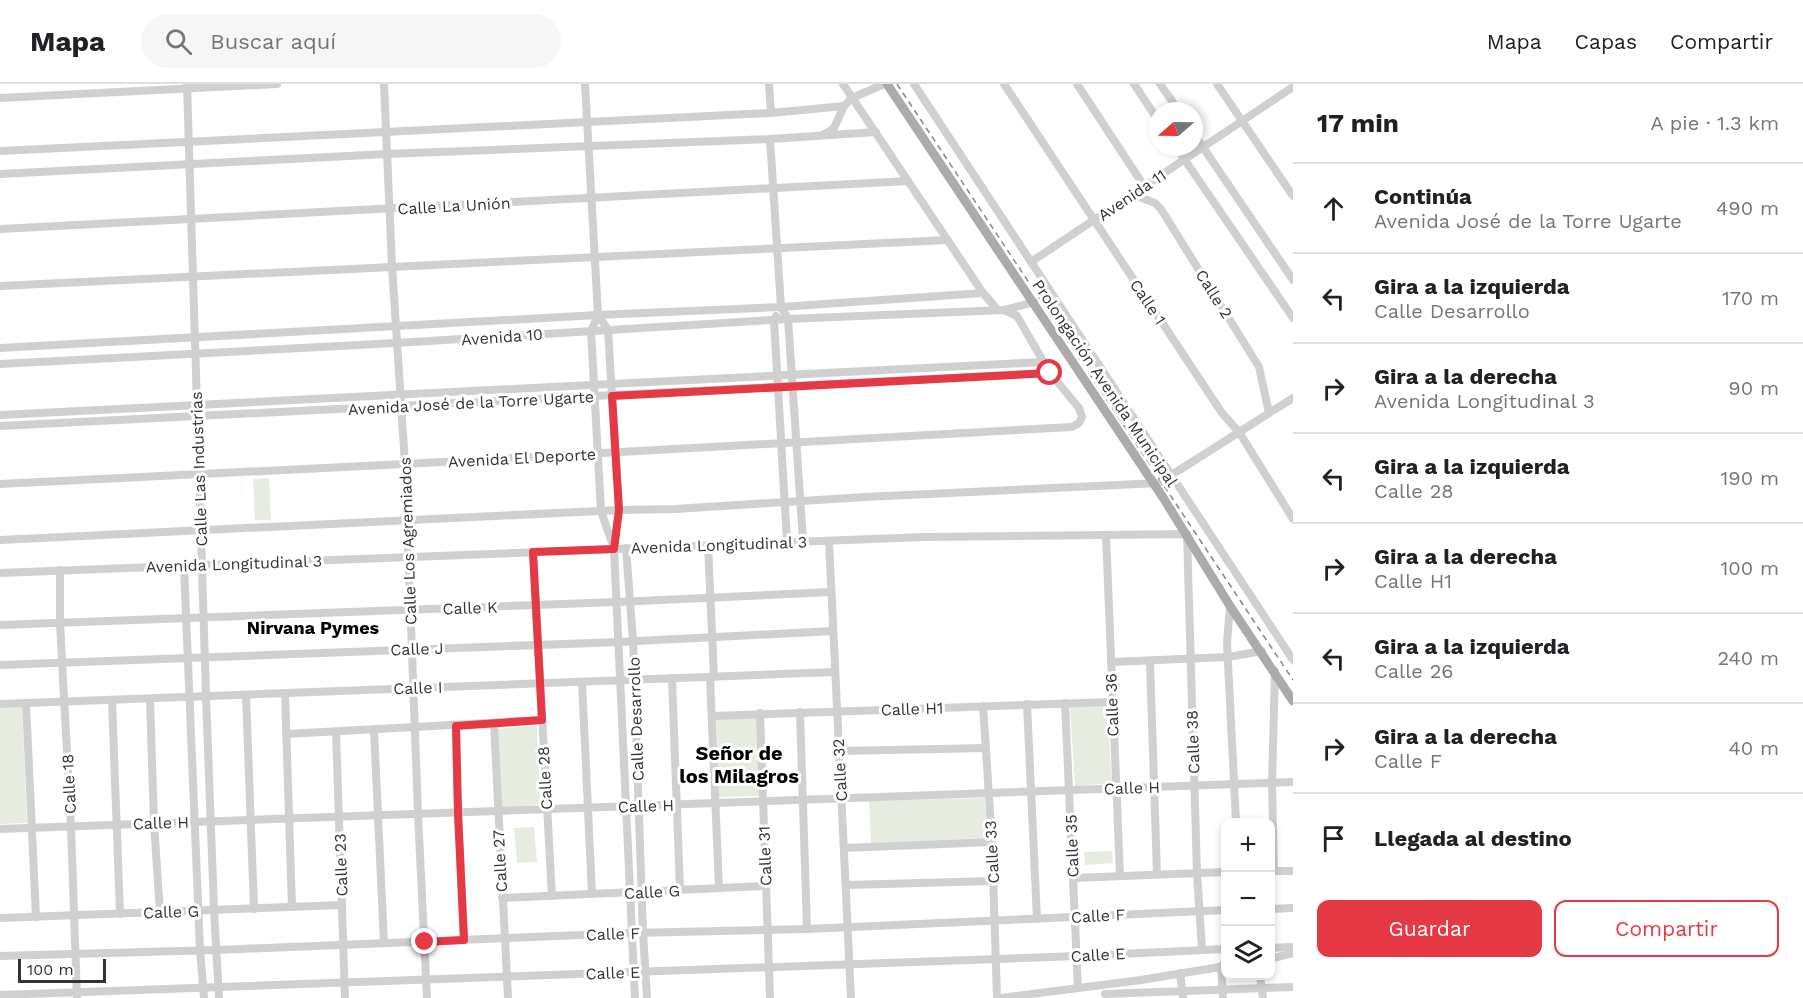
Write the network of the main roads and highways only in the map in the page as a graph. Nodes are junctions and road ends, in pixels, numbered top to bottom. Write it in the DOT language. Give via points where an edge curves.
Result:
graph roads {
  1 [pos="886,84"];
  2 [pos="1293,700"];
  1 -- 2 [label="main road, Prolongación Avenida Municipal" via="1153,482"];
}
